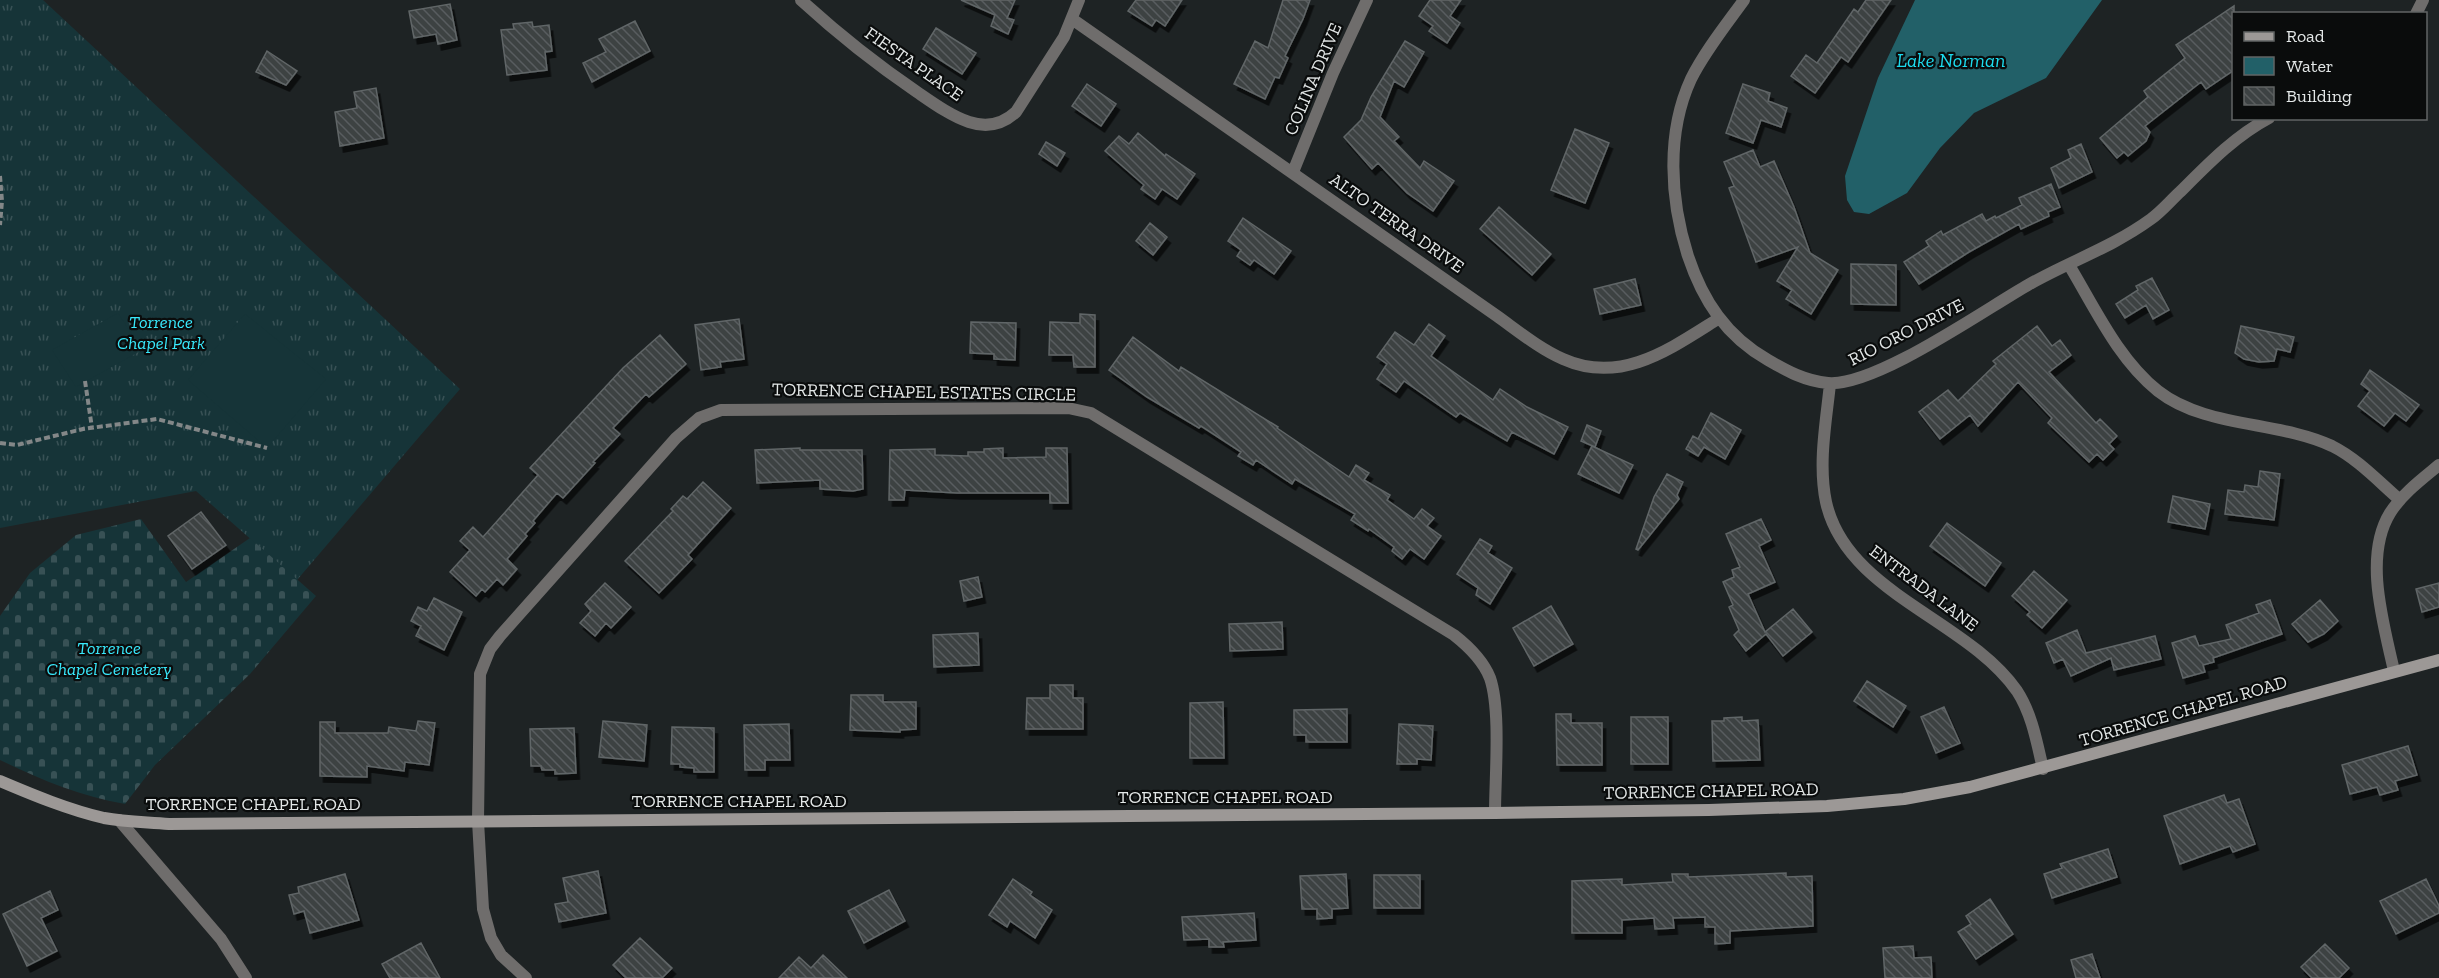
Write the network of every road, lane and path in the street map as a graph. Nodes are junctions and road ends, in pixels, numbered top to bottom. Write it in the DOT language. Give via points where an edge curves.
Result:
graph roads {
  1 [pos="801,0"];
  2 [pos="1079,0"];
  3 [pos="1367,0"];
  4 [pos="1744,0"];
  5 [pos="1072,19"];
  6 [pos="2266,120"];
  7 [pos="1293,172"];
  8 [pos="0,176"];
  9 [pos="0,225"];
  10 [pos="2069,265"];
  11 [pos="1718,319"];
  12 [pos="86,381"];
  13 [pos="1830,384"];
  14 [pos="92,428"];
  15 [pos="0,444"];
  16 [pos="267,448"];
  17 [pos="2439,465"];
  18 [pos="2400,500"];
  19 [pos="2439,660"];
  20 [pos="2394,671"];
  21 [pos="2043,769"];
  22 [pos="0,781"];
  23 [pos="1495,813"];
  24 [pos="119,820"];
  25 [pos="478,821"];
  26 [pos="246,978"];
  27 [pos="526,978"];
  1 -- 5 [label="street, FIESTA PLACE" via="939,107 969,122 985,125 1006,121 1016,112"];
  2 -- 5 [label="street"];
  3 -- 7 [label="street, COLINA DRIVE"];
  4 -- 11 [label="street, RIO ORO DRIVE" via="1692,76 1682,100 1674,152 1678,215 1687,252 1695,277"];
  5 -- 7 [label="street, ALTO TERRA DRIVE"];
  6 -- 10 [label="street, RIO ORO DRIVE" via="2218,154 2154,217 2119,241"];
  7 -- 11 [label="street, ALTO TERRA DRIVE" via="1553,354 1579,365 1610,369 1642,363"];
  8 -- 9 [label="path"];
  10 -- 13 [label="street, RIO ORO DRIVE" via="1880,370 1853,381"];
  10 -- 18 [label="street" via="2118,347 2159,392 2204,413 2332,446"];
  11 -- 13 [label="street, RIO ORO DRIVE" via="1764,358 1806,380"];
  12 -- 14 [label="path"];
  13 -- 21 [label="street, ENTRADA LANE" via="1824,490 1841,538 1864,567 1999,670 2023,702"];
  14 -- 15 [label="path" via="17,445"];
  14 -- 16 [label="path" via="157,419"];
  17 -- 18 [label="street"];
  18 -- 20 [label="street" via="2384,525 2378,551 2377,582"];
  19 -- 20 [label="street, TORRENCE CHAPEL ROAD"];
  20 -- 21 [label="street, TORRENCE CHAPEL ROAD"];
  21 -- 23 [label="street, TORRENCE CHAPEL ROAD" via="1913,798 1827,806"];
  22 -- 24 [label="street, TORRENCE CHAPEL ROAD" via="33,795"];
  23 -- 25 [label="street, TORRENCE CHAPEL ROAD"];
  23 -- 25 [label="street, TORRENCE CHAPEL ESTATES CIRCLE" via="1493,693 1484,665 1466,645 1098,417 1068,408 736,408 699,418 676,438 490,649 480,674"];
  24 -- 25 [label="street, TORRENCE CHAPEL ROAD" via="169,824"];
  24 -- 26 [label="street" via="214,930"];
  25 -- 27 [label="street, TORRENCE CHAPEL ESTATES CIRCLE" via="485,919 501,955"];
}
